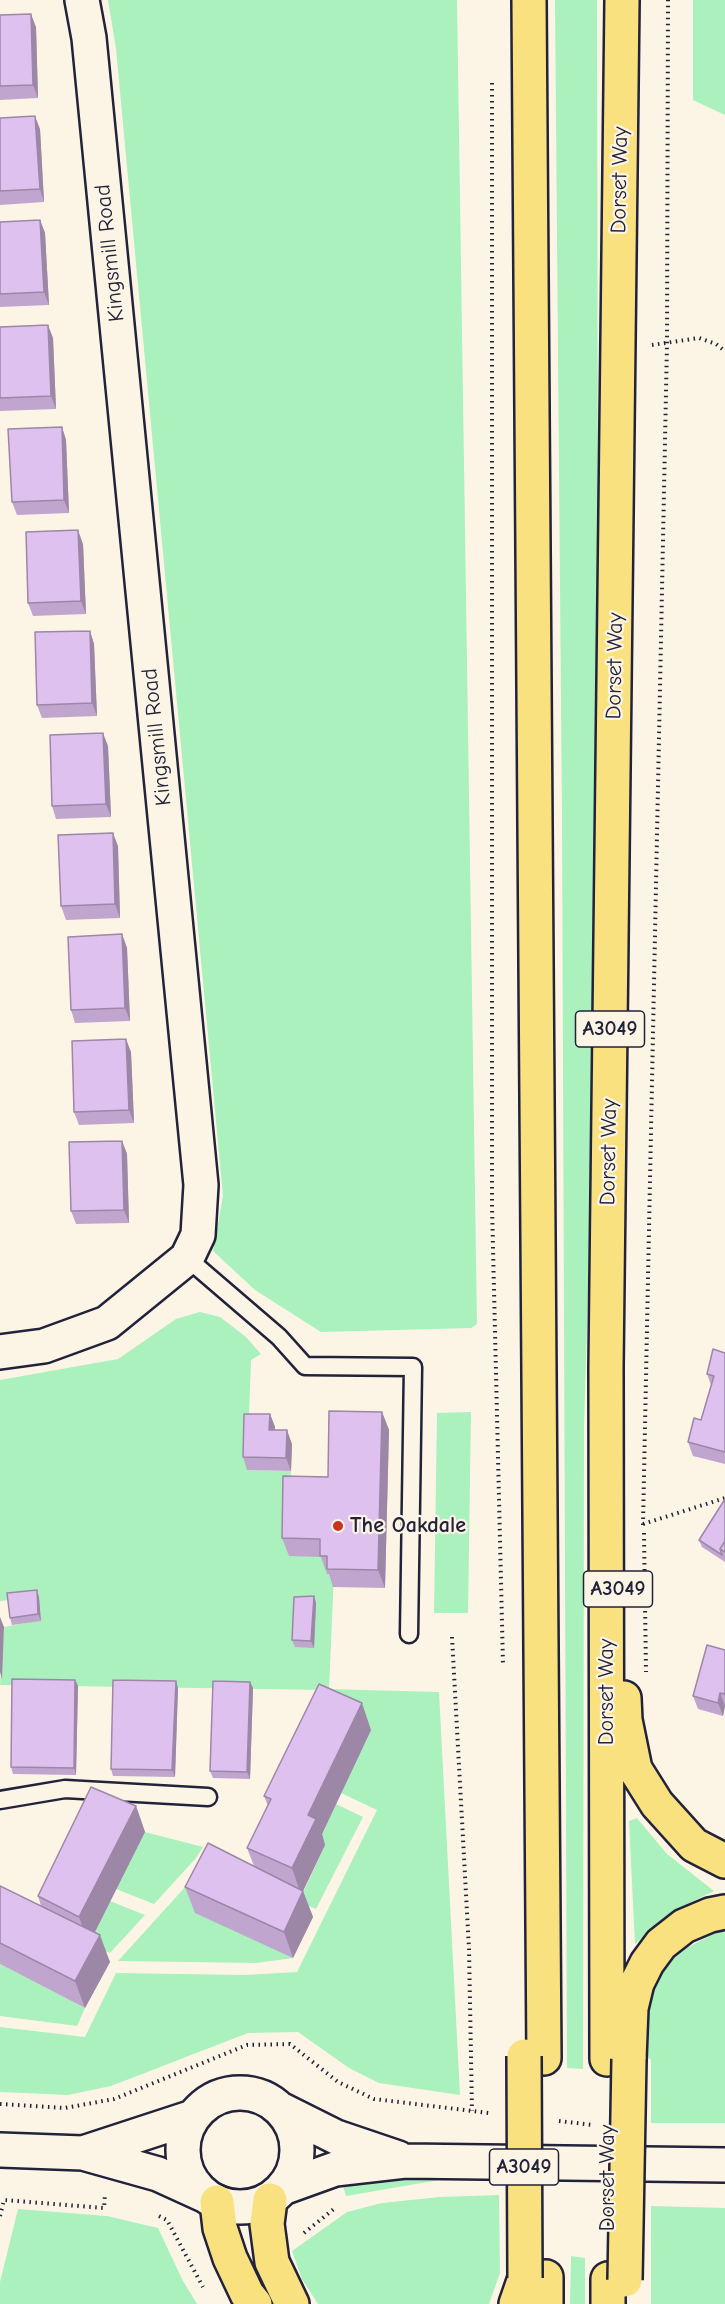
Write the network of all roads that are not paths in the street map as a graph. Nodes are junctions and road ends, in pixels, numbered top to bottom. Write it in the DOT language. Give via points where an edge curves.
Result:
graph roads {
  1 [pos="82,0"];
  2 [pos="529,0"];
  3 [pos="622,0"];
  4 [pos="187,1258"];
  5 [pos="0,1352"];
  6 [pos="606,1367"];
  7 [pos="409,1634"];
  8 [pos="208,1797"];
  9 [pos="0,1800"];
  10 [pos="725,1861"];
  11 [pos="725,1912"];
  12 [pos="618,2059"];
  13 [pos="282,2110"];
  14 [pos="193,2117"];
  15 [pos="0,2150"];
  16 [pos="83,2153"];
  17 [pos="405,2161"];
  18 [pos="725,2165"];
  19 [pos="277,2193"];
  20 [pos="210,2199"];
  21 [pos="533,2291"];
  22 [pos="616,2292"];
  23 [pos="255,2304"];
  24 [pos="292,2304"];
  1 -- 4 [label="street, Kingsmill Road" via="201,1185 198,1235"];
  2 -- 21 [label="highway, A3049, bridge" via="540,1631"];
  3 -- 6 [label="highway, Dorset Way / A3049"];
  4 -- 5 [label="street, Kingsmill Road" via="107,1323 44,1346"];
  4 -- 7 [label="lane" via="279,1337 305,1366 412,1366"];
  6 -- 10 [label="highway, A3049" via="625,1720 635,1769 657,1804 694,1845"];
  6 -- 12 [label="highway, Dorset Way / A3049"];
  8 -- 9 [label="lane" via="65,1789"];
  11 -- 12 [label="highway, A3049" via="684,1926 661,1944 647,1963 637,1983"];
  12 -- 22 [label="highway, Dorset Way / A3049"];
  13 -- 14 [label="street" via="260,2096 236,2093 214,2099"];
  13 -- 17 [label="street" via="336,2137"];
  13 -- 19 [label="street" via="294,2131 297,2149 294,2169"];
  14 -- 16 [label="street"];
  14 -- 20 [label="street" via="184,2138 183,2155 193,2183"];
  15 -- 16 [label="street"];
  16 -- 20 [label="street" via="158,2174"];
  17 -- 18 [label="street"];
  17 -- 19 [label="street" via="335,2169"];
  19 -- 20 [label="street" via="249,2207 225,2206"];
  19 -- 24 [label="highway" via="267,2224 272,2262"];
  20 -- 23 [label="highway" via="230,2258"];
}
